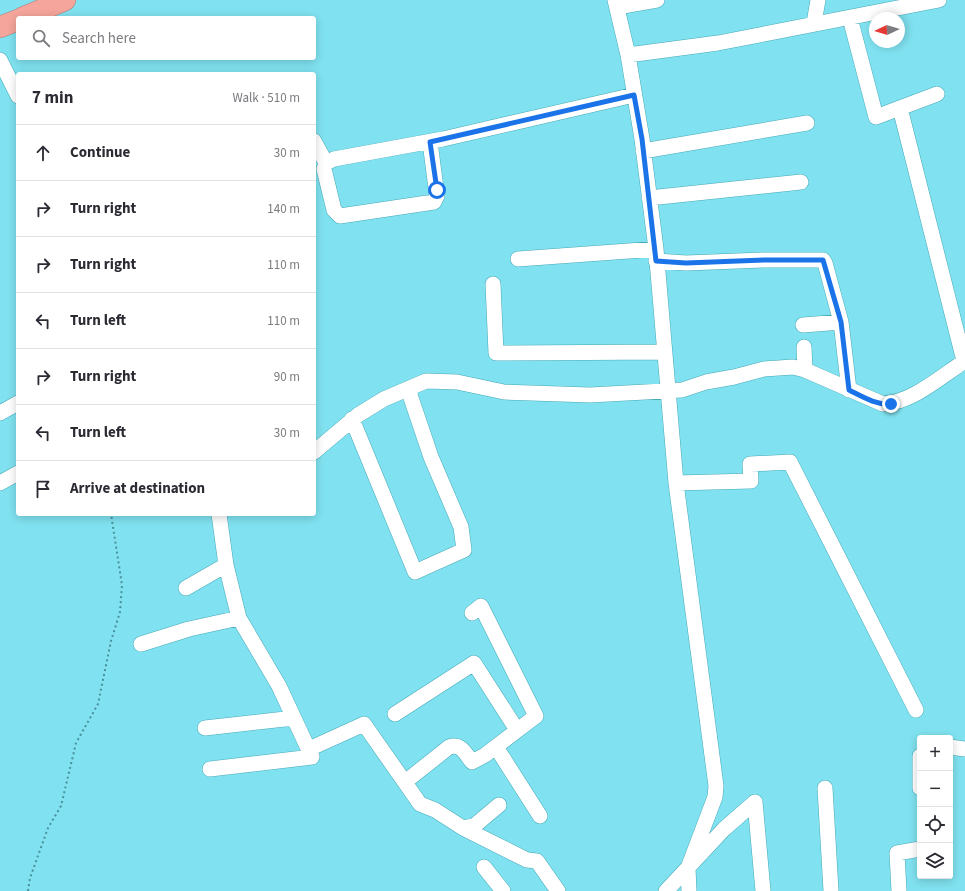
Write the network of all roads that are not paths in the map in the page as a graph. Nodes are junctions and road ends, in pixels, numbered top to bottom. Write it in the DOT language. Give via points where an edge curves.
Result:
graph roads {
  1 [pos="657,0"];
  2 [pos="818,0"];
  3 [pos="939,0"];
  4 [pos="60,1"];
  5 [pos="616,4"];
  6 [pos="26,16"];
  7 [pos="850,18"];
  8 [pos="16,21"];
  9 [pos="814,23"];
  10 [pos="0,27"];
  11 [pos="628,55"];
  12 [pos="0,60"];
  13 [pos="16,92"];
  14 [pos="938,94"];
  15 [pos="634,95"];
  16 [pos="900,108"];
  17 [pos="807,123"];
  18 [pos="430,142"];
  19 [pos="316,145"];
  20 [pos="643,151"];
  21 [pos="326,163"];
  22 [pos="801,182"];
  23 [pos="649,198"];
  24 [pos="656,255"];
  25 [pos="518,259"];
  26 [pos="493,284"];
  27 [pos="841,322"];
  28 [pos="803,325"];
  29 [pos="804,347"];
  30 [pos="664,352"];
  31 [pos="964,365"];
  32 [pos="805,370"];
  33 [pos="408,389"];
  34 [pos="668,390"];
  35 [pos="849,390"];
  36 [pos="16,404"];
  37 [pos="0,412"];
  38 [pos="352,420"];
  39 [pos="316,450"];
  40 [pos="16,474"];
  41 [pos="676,483"];
  42 [pos="0,484"];
  43 [pos="221,516"];
  44 [pos="226,565"];
  45 [pos="186,588"];
  46 [pos="472,613"];
  47 [pos="239,618"];
  48 [pos="141,644"];
  49 [pos="916,710"];
  50 [pos="395,714"];
  51 [pos="294,718"];
  52 [pos="205,728"];
  53 [pos="517,730"];
  54 [pos="496,747"];
  55 [pos="953,747"];
  56 [pos="965,748"];
  57 [pos="310,749"];
  58 [pos="210,769"];
  59 [pos="405,782"];
  60 [pos="825,788"];
  61 [pos="499,805"];
  62 [pos="540,816"];
  63 [pos="463,828"];
  64 [pos="917,850"];
  65 [pos="484,867"];
  66 [pos="688,868"];
  67 [pos="503,891"];
  68 [pos="558,891"];
  69 [pos="666,891"];
  70 [pos="689,891"];
  71 [pos="762,891"];
  72 [pos="831,891"];
  73 [pos="899,891"];
  1 -- 5 [label="street"];
  2 -- 9 [label="street"];
  3 -- 7 [label="street"];
  4 -- 6 [label="highway"];
  5 -- 11 [label="street"];
  7 -- 9 [label="street"];
  7 -- 16 [label="street" via="876,117"];
  8 -- 10 [label="highway"];
  9 -- 11 [label="street" via="711,44"];
  11 -- 15 [label="street"];
  12 -- 13 [label="street"];
  14 -- 16 [label="street"];
  15 -- 18 [label="street"];
  15 -- 20 [label="street"];
  16 -- 31 [label="street"];
  17 -- 20 [label="street"];
  18 -- 21 [label="street" via="334,159"];
  18 -- 21 [label="street" via="437,196 434,202 340,216 334,210 324,169"];
  19 -- 21 [label="street"];
  20 -- 23 [label="street"];
  22 -- 23 [label="street"];
  23 -- 24 [label="street"];
  24 -- 25 [label="street"];
  24 -- 27 [label="street" via="686,263 820,259 825,263"];
  24 -- 30 [label="street"];
  26 -- 30 [label="street" via="496,353"];
  27 -- 28 [label="street"];
  27 -- 35 [label="street"];
  29 -- 32 [label="street"];
  30 -- 34 [label="street"];
  31 -- 35 [label="street" via="919,392 891,404 874,402"];
  32 -- 34 [label="street" via="793,367 764,369 682,390"];
  32 -- 35 [label="street"];
  33 -- 34 [label="street" via="426,381 457,382 504,392 590,395"];
  33 -- 38 [label="street" via="384,399"];
  33 -- 38 [label="street" via="431,457 461,527 464,550 415,572"];
  34 -- 41 [label="street"];
  36 -- 37 [label="street"];
  38 -- 39 [label="street"];
  40 -- 42 [label="street"];
  41 -- 49 [label="street" via="751,481 750,464 790,462"];
  41 -- 66 [label="street" via="716,786"];
  43 -- 44 [label="street"];
  44 -- 45 [label="street"];
  44 -- 47 [label="street"];
  46 -- 53 [label="street" via="481,606 536,716"];
  47 -- 48 [label="street" via="189,629"];
  47 -- 51 [label="street"];
  50 -- 53 [label="street" via="474,663"];
  51 -- 52 [label="street"];
  51 -- 57 [label="street"];
  53 -- 54 [label="street"];
  54 -- 59 [label="street" via="472,762 460,746 449,747"];
  54 -- 62 [label="street"];
  55 -- 56 [label="street"];
  57 -- 58 [label="street" via="312,757"];
  57 -- 59 [label="street" via="364,724"];
  59 -- 63 [label="street" via="420,804 435,810"];
  60 -- 72 [label="street"];
  61 -- 63 [label="street" via="474,826"];
  63 -- 68 [label="street" via="527,860 538,861"];
  64 -- 73 [label="street" via="898,853"];
  65 -- 67 [label="street"];
  66 -- 69 [label="street"];
  66 -- 70 [label="street"];
  66 -- 71 [label="street" via="724,829 755,802"];
}
